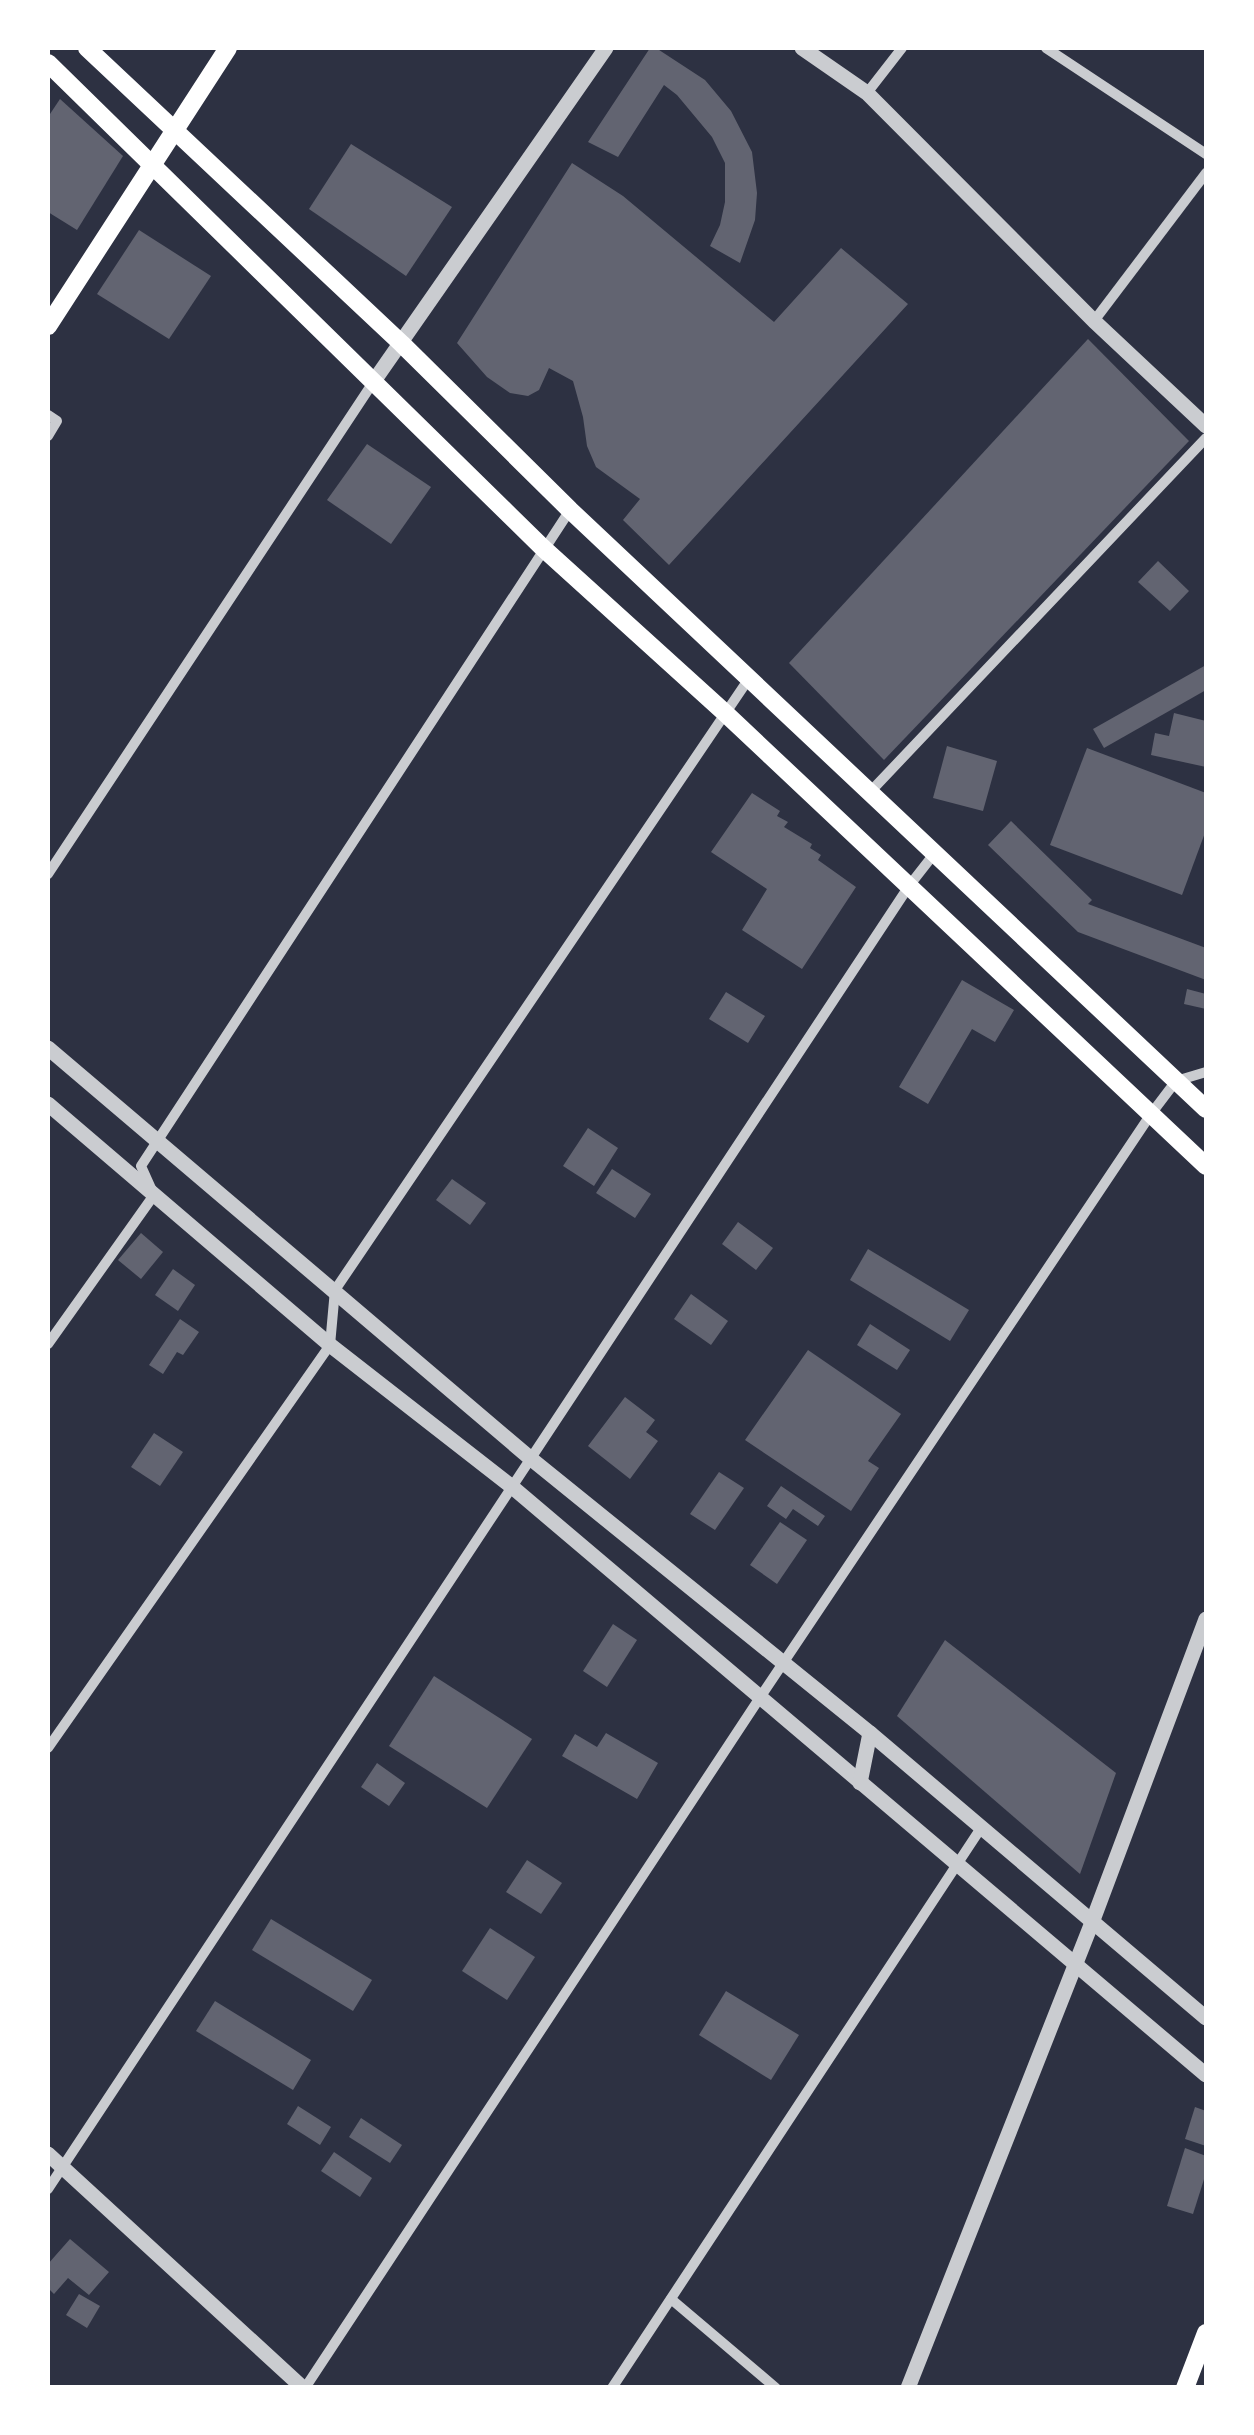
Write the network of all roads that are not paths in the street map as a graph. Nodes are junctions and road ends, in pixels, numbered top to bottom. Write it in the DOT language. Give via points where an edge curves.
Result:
graph roads {
  1 [pos="87,48"];
  2 [pos="228,48"];
  3 [pos="606,48"];
  4 [pos="802,48"];
  5 [pos="902,48"];
  6 [pos="1046,48"];
  7 [pos="48,63"];
  8 [pos="867,93"];
  9 [pos="172,130"];
  10 [pos="1206,154"];
  11 [pos="150,164"];
  12 [pos="1206,173"];
  13 [pos="1094,321"];
  14 [pos="48,326"];
  15 [pos="402,344"];
  16 [pos="374,381"];
  17 [pos="48,415"];
  18 [pos="1206,426"];
  19 [pos="48,436"];
  20 [pos="1206,438"];
  21 [pos="570,510"];
  22 [pos="543,548"];
  23 [pos="750,677"];
  24 [pos="724,712"];
  25 [pos="871,790"];
  26 [pos="934,854"];
  27 [pos="48,874"];
  28 [pos="909,886"];
  29 [pos="48,1048"];
  30 [pos="1206,1072"];
  31 [pos="1176,1081"];
  32 [pos="48,1104"];
  33 [pos="1206,1109"];
  34 [pos="1151,1114"];
  35 [pos="160,1141"];
  36 [pos="1206,1166"];
  37 [pos="154,1196"];
  38 [pos="334,1290"];
  39 [pos="48,1344"];
  40 [pos="330,1344"];
  41 [pos="530,1458"];
  42 [pos="511,1486"];
  43 [pos="1206,1619"];
  44 [pos="783,1662"];
  45 [pos="759,1698"];
  46 [pos="870,1733"];
  47 [pos="48,1748"];
  48 [pos="860,1783"];
  49 [pos="981,1828"];
  50 [pos="958,1864"];
  51 [pos="1093,1920"];
  52 [pos="1076,1962"];
  53 [pos="1206,2018"];
  54 [pos="1206,2076"];
  55 [pos="48,2154"];
  56 [pos="62,2166"];
  57 [pos="48,2189"];
  58 [pos="671,2299"];
  59 [pos="1206,2333"];
  60 [pos="304,2388"];
  61 [pos="612,2388"];
  62 [pos="776,2388"];
  63 [pos="908,2388"];
  64 [pos="1185,2388"];
  1 -- 9 [label="main road"];
  2 -- 9 [label="main road"];
  3 -- 15 [label="street"];
  4 -- 8 [label="street"];
  5 -- 8 [label="street"];
  6 -- 10 [label="street"];
  7 -- 11 [label="main road"];
  8 -- 13 [label="street"];
  9 -- 11 [label="main road"];
  9 -- 15 [label="main road"];
  11 -- 14 [label="main road"];
  11 -- 16 [label="main road"];
  12 -- 13 [label="street"];
  13 -- 18 [label="street"];
  15 -- 16 [label="street"];
  15 -- 21 [label="main road"];
  16 -- 22 [label="main road"];
  16 -- 27 [label="street"];
  17 -- 19 [label="street" via="57,422"];
  20 -- 25 [label="street"];
  21 -- 22 [label="street"];
  21 -- 23 [label="main road"];
  22 -- 24 [label="main road"];
  22 -- 35 [label="street"];
  23 -- 24 [label="street"];
  23 -- 25 [label="main road"];
  24 -- 28 [label="main road"];
  24 -- 38 [label="street"];
  25 -- 26 [label="main road"];
  26 -- 28 [label="street"];
  26 -- 31 [label="main road"];
  28 -- 34 [label="main road"];
  28 -- 41 [label="street"];
  29 -- 35 [label="street"];
  30 -- 31 [label="street"];
  31 -- 33 [label="main road"];
  31 -- 34 [label="street"];
  32 -- 37 [label="street"];
  34 -- 36 [label="main road"];
  34 -- 44 [label="street"];
  35 -- 37 [label="street" via="142,1166"];
  35 -- 38 [label="street"];
  37 -- 39 [label="street"];
  37 -- 40 [label="street"];
  38 -- 40 [label="street"];
  38 -- 41 [label="street"];
  40 -- 42 [label="street"];
  40 -- 47 [label="street"];
  41 -- 42 [label="street"];
  41 -- 44 [label="street"];
  42 -- 45 [label="street"];
  42 -- 56 [label="street"];
  43 -- 51 [label="street"];
  44 -- 45 [label="street"];
  44 -- 46 [label="street"];
  45 -- 48 [label="street"];
  45 -- 60 [label="street"];
  46 -- 48 [label="street"];
  46 -- 49 [label="street"];
  48 -- 50 [label="street"];
  49 -- 50 [label="street"];
  49 -- 51 [label="street"];
  50 -- 52 [label="street"];
  50 -- 58 [label="street"];
  51 -- 52 [label="street"];
  51 -- 53 [label="street"];
  52 -- 54 [label="street"];
  52 -- 63 [label="street"];
  55 -- 56 [label="street"];
  56 -- 57 [label="street"];
  56 -- 60 [label="street"];
  58 -- 61 [label="street"];
  58 -- 62 [label="street"];
  59 -- 64 [label="main road"];
}
